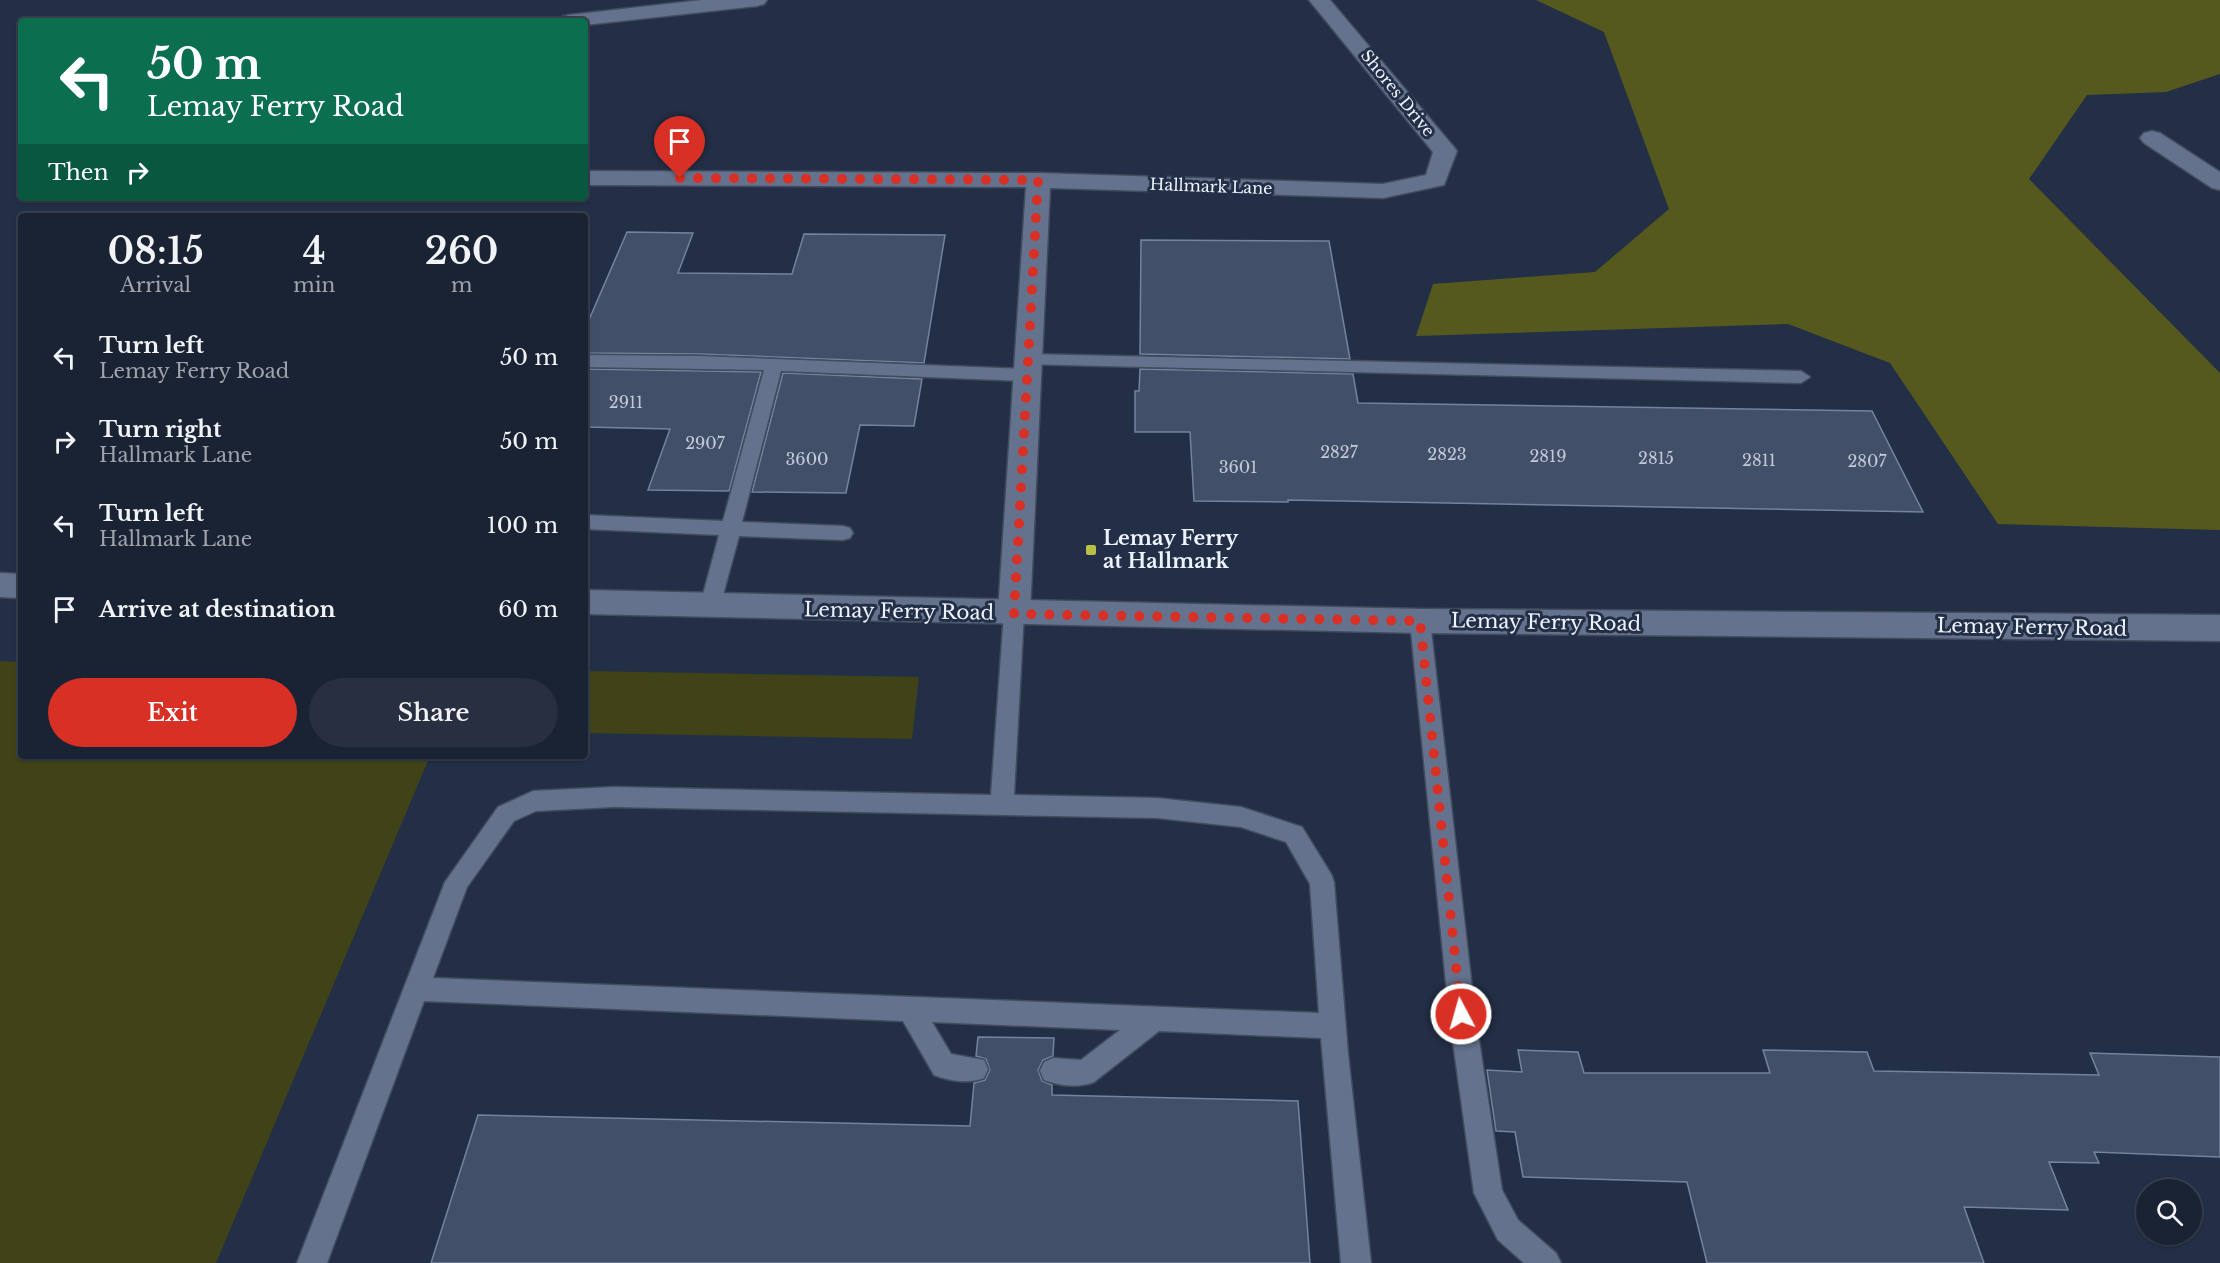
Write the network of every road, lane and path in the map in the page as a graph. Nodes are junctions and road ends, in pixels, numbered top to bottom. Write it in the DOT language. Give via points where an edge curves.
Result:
graph roads {
  1 [pos="757,0"];
  2 [pos="1319,0"];
  3 [pos="588,19"];
  4 [pos="2152,138"];
  5 [pos="588,178"];
  6 [pos="1038,180"];
  7 [pos="2220,183"];
  8 [pos="1383,191"];
  9 [pos="588,361"];
  10 [pos="774,365"];
  11 [pos="1027,367"];
  12 [pos="1801,377"];
  13 [pos="588,522"];
  14 [pos="731,529"];
  15 [pos="843,533"];
  16 [pos="0,585"];
  17 [pos="18,586"];
  18 [pos="588,602"];
  19 [pos="710,606"];
  20 [pos="1014,614"];
  21 [pos="1420,621"];
  22 [pos="2220,628"];
  23 [pos="1002,806"];
  24 [pos="415,989"];
  25 [pos="910,1009"];
  26 [pos="1154,1019"];
  27 [pos="1333,1026"];
  28 [pos="975,1069"];
  29 [pos="1053,1071"];
  30 [pos="312,1263"];
  31 [pos="1356,1263"];
  32 [pos="1546,1263"];
  1 -- 3 [label="street"];
  2 -- 8 [label="street, Shores Drive" via="1445,151 1436,180"];
  4 -- 7 [label="street"];
  5 -- 6 [label="street, Hallmark Lane"];
  6 -- 8 [label="street, Hallmark Lane"];
  6 -- 11 [label="street"];
  9 -- 10 [label="lane"];
  10 -- 11 [label="lane"];
  10 -- 14 [label="lane"];
  11 -- 12 [label="lane"];
  11 -- 20 [label="street"];
  13 -- 14 [label="lane"];
  14 -- 15 [label="lane"];
  14 -- 19 [label="lane"];
  16 -- 17 [label="street"];
  18 -- 19 [label="street, Lemay Ferry Road"];
  19 -- 20 [label="street, Lemay Ferry Road"];
  20 -- 21 [label="street, Lemay Ferry Road"];
  20 -- 23 [label="lane"];
  21 -- 22 [label="street, Lemay Ferry Road"];
  21 -- 32 [label="lane" via="1461,1014 1488,1192 1508,1230"];
  23 -- 24 [label="lane" via="614,797 533,801 506,814 457,882"];
  23 -- 27 [label="lane" via="1157,808 1240,817 1294,834 1322,882"];
  24 -- 25 [label="lane"];
  24 -- 30 [label="lane"];
  25 -- 26 [label="lane"];
  25 -- 28 [label="lane" via="943,1066"];
  26 -- 27 [label="lane"];
  26 -- 29 [label="lane" via="1085,1073"];
  27 -- 31 [label="lane"];
}
